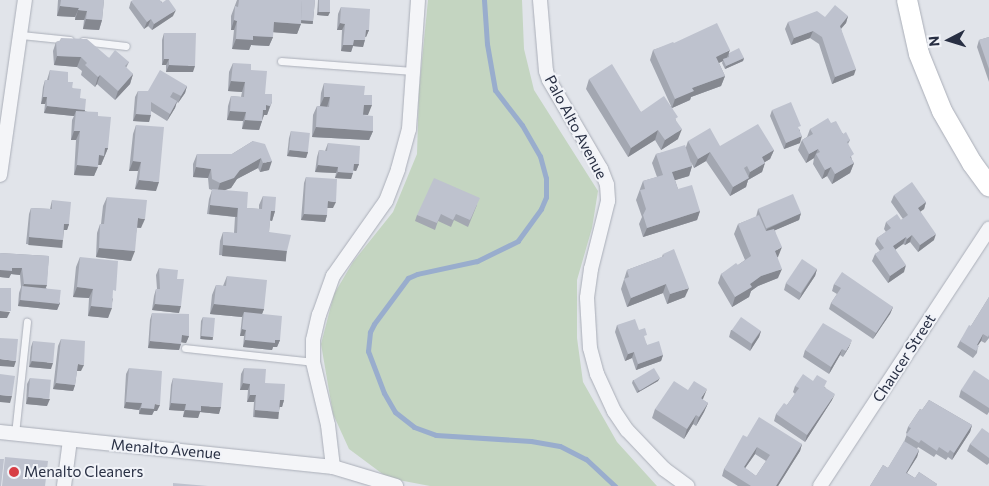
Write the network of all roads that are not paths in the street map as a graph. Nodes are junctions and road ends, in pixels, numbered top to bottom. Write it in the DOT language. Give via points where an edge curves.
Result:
graph roads {
  1 [pos="25,0"];
  2 [pos="418,0"];
  3 [pos="540,0"];
  4 [pos="907,0"];
  5 [pos="21,35"];
  6 [pos="126,46"];
  7 [pos="281,61"];
  8 [pos="414,71"];
  9 [pos="0,175"];
  10 [pos="989,186"];
  11 [pos="989,230"];
  12 [pos="27,322"];
  13 [pos="184,348"];
  14 [pos="313,362"];
  15 [pos="0,432"];
  16 [pos="15,434"];
  17 [pos="70,440"];
  18 [pos="333,466"];
  19 [pos="64,486"];
  20 [pos="396,486"];
  21 [pos="687,486"];
  22 [pos="820,486"];
  1 -- 5 [label="street"];
  2 -- 8 [label="street"];
  3 -- 21 [label="street, Palo Alto Avenue" via="548,80 601,169 607,185 605,218 587,298 590,348 597,374 627,430 664,469"];
  4 -- 10 [label="main road" via="919,54 942,111"];
  5 -- 6 [label="lane"];
  5 -- 9 [label="street"];
  7 -- 8 [label="lane"];
  8 -- 14 [label="street" via="409,129 398,169 386,201 333,276 319,315"];
  11 -- 22 [label="street, Chaucer Street"];
  12 -- 16 [label="lane"];
  13 -- 14 [label="lane"];
  14 -- 18 [label="street" via="328,425"];
  15 -- 16 [label="street, Menalto Avenue"];
  16 -- 17 [label="street, Menalto Avenue"];
  17 -- 18 [label="street, Menalto Avenue"];
  17 -- 19 [label="street"];
  18 -- 20 [label="street, Menalto Avenue"];
}
